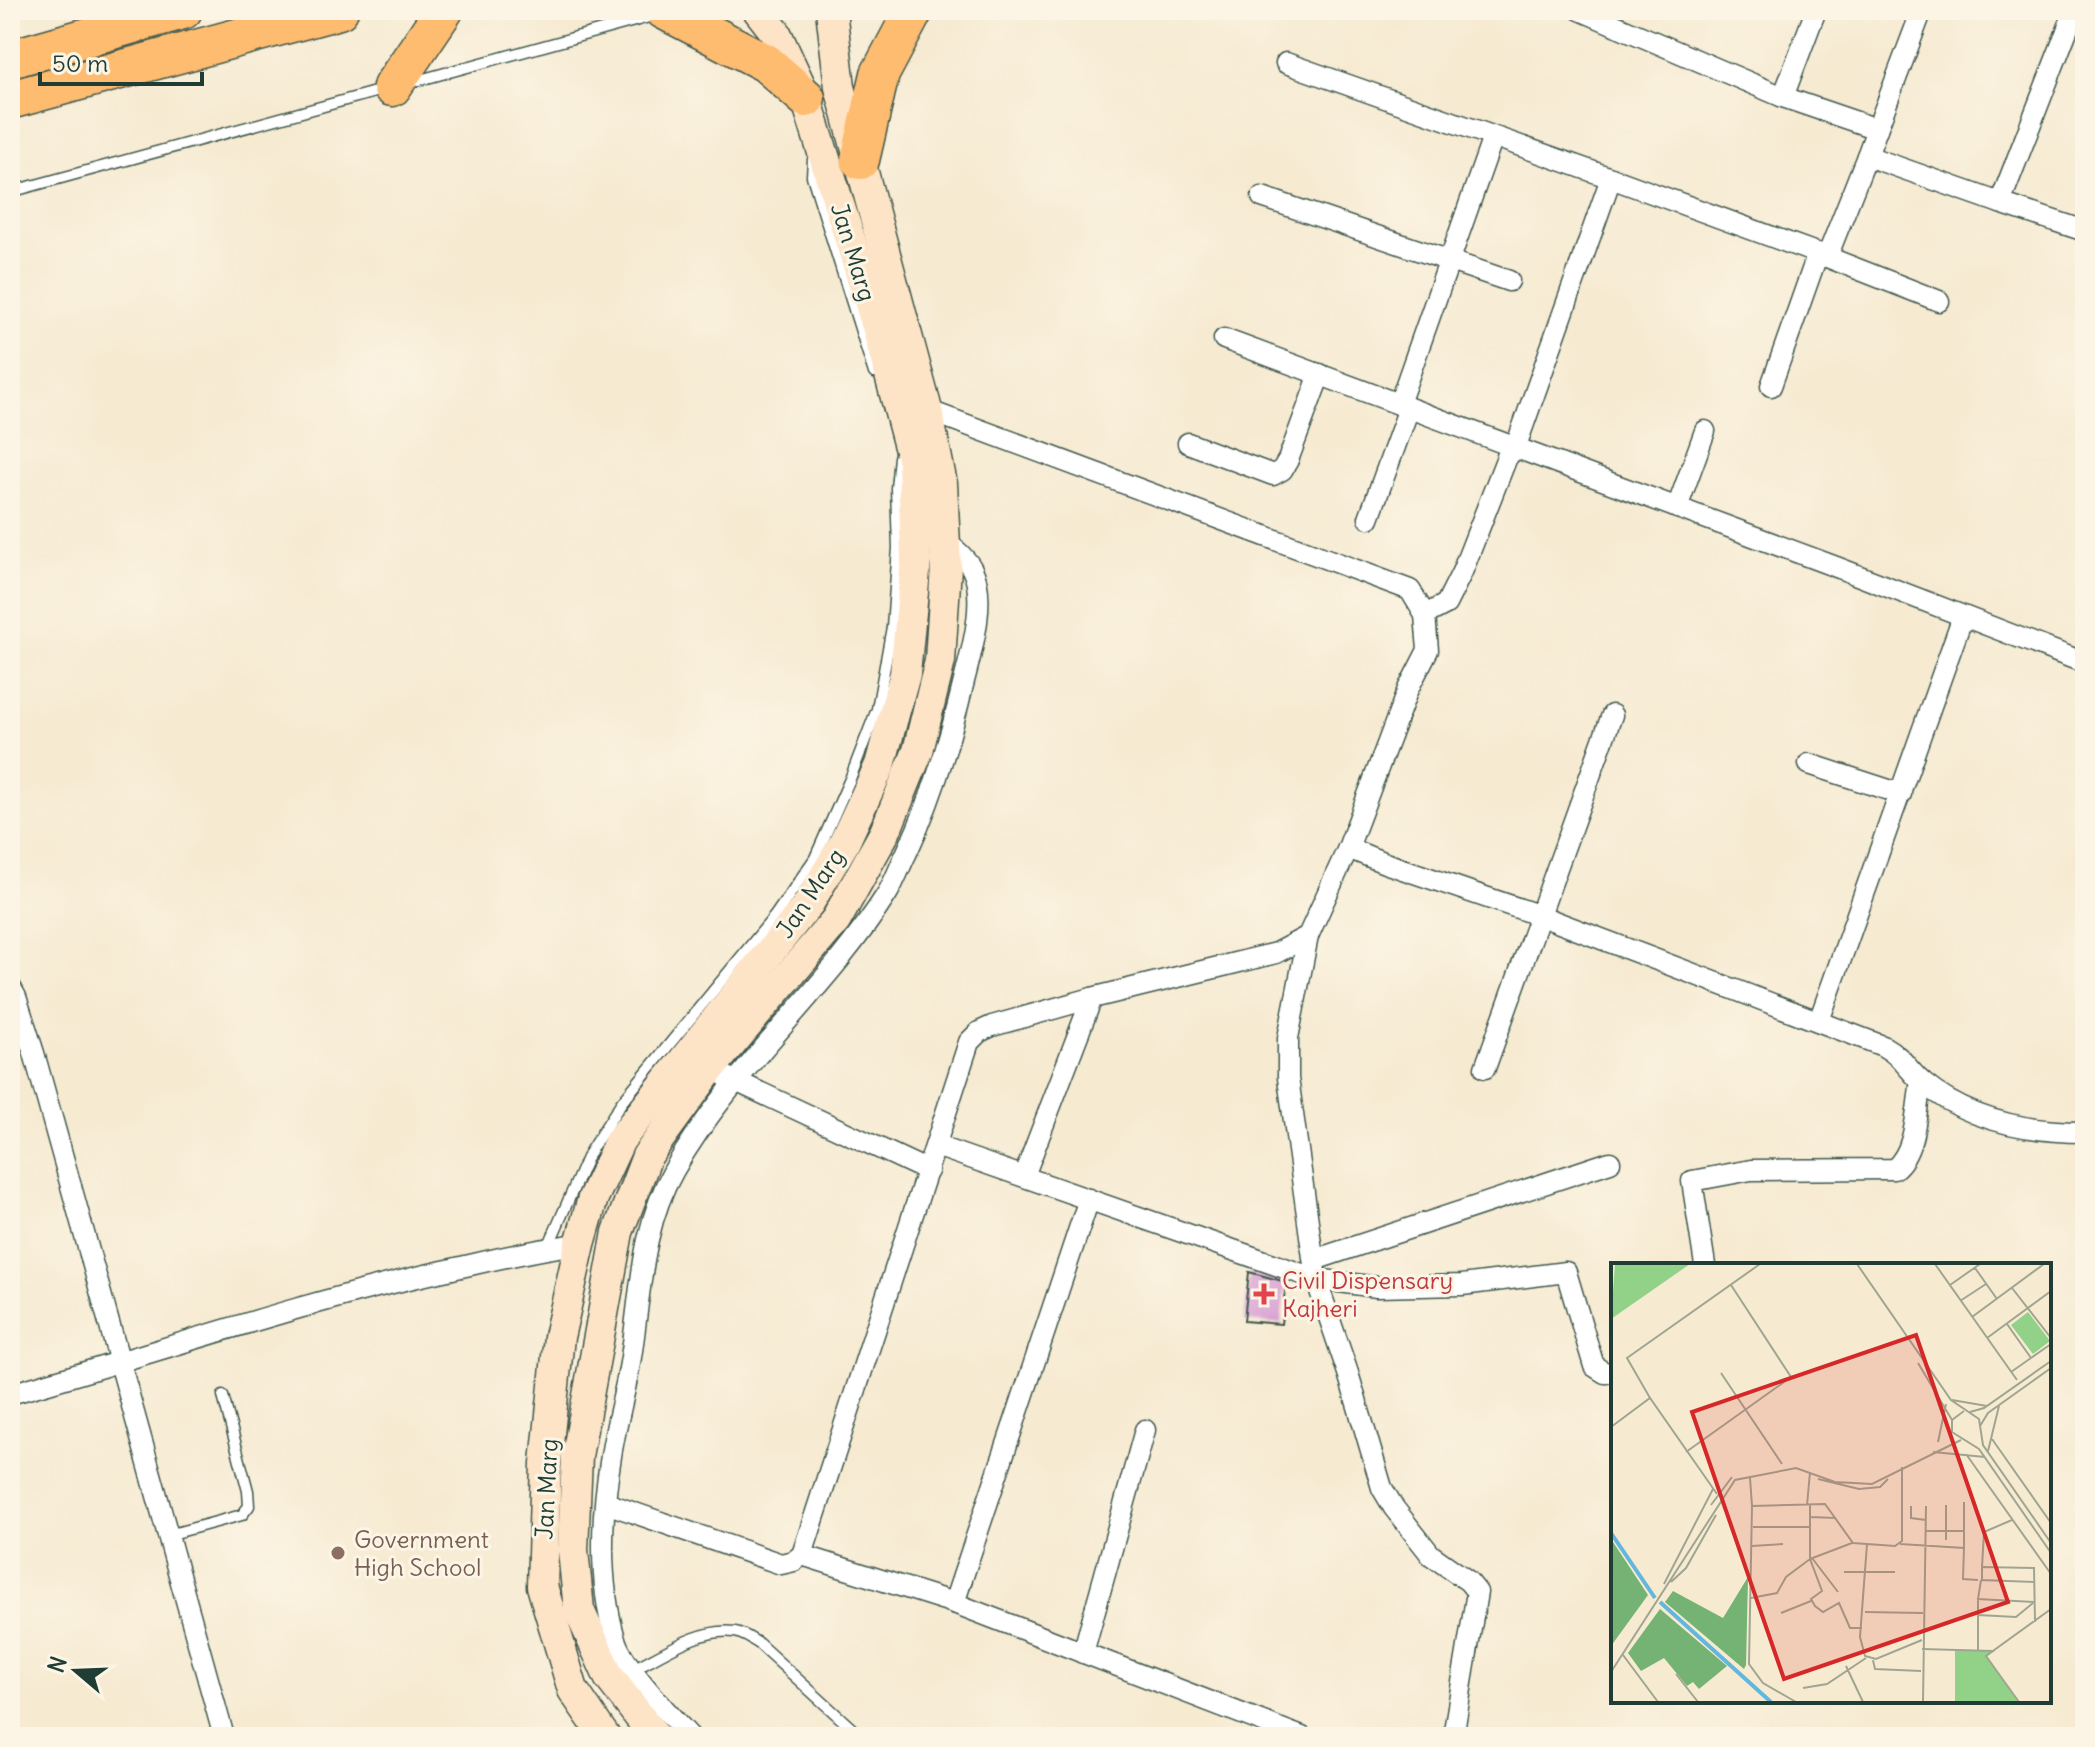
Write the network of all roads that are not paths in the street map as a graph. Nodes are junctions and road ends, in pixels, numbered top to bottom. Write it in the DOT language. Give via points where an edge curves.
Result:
graph roads {
  1 [pos="183,10"];
  2 [pos="339,10"];
  3 [pos="444,10"];
  4 [pos="758,10"];
  5 [pos="831,10"];
  6 [pos="914,10"];
  7 [pos="1580,10"];
  8 [pos="1816,10"];
  9 [pos="1922,10"];
  10 [pos="2075,10"];
  11 [pos="666,11"];
  12 [pos="10,59"];
  13 [pos="1286,63"];
  14 [pos="392,87"];
  15 [pos="1783,97"];
  16 [pos="10,100"];
  17 [pos="811,112"];
  18 [pos="1877,129"];
  19 [pos="1493,137"];
  20 [pos="1867,156"];
  21 [pos="860,160"];
  22 [pos="1611,178"];
  23 [pos="10,192"];
  24 [pos="1262,197"];
  25 [pos="2000,203"];
  26 [pos="2085,231"];
  27 [pos="1822,255"];
  28 [pos="1449,260"];
  29 [pos="1509,281"];
  30 [pos="1939,301"];
  31 [pos="1224,339"];
  32 [pos="1320,374"];
  33 [pos="877,382"];
  34 [pos="1771,386"];
  35 [pos="1404,406"];
  36 [pos="901,414"];
  37 [pos="1705,431"];
  38 [pos="1188,443"];
  39 [pos="1515,449"];
  40 [pos="1677,508"];
  41 [pos="1369,518"];
  42 [pos="1425,615"];
  43 [pos="1963,616"];
  44 [pos="2085,663"];
  45 [pos="1612,715"];
  46 [pos="1809,764"];
  47 [pos="1901,794"];
  48 [pos="1348,848"];
  49 [pos="1541,916"];
  50 [pos="1308,936"];
  51 [pos="10,986"];
  52 [pos="1092,998"];
  53 [pos="1819,1021"];
  54 [pos="1485,1068"];
  55 [pos="722,1075"];
  56 [pos="1921,1081"];
  57 [pos="2085,1132"];
  58 [pos="936,1146"];
  59 [pos="1610,1162"];
  60 [pos="928,1171"];
  61 [pos="1024,1176"];
  62 [pos="1089,1199"];
  63 [pos="580,1244"];
  64 [pos="548,1247"];
  65 [pos="1705,1263"];
  66 [pos="1315,1270"];
  67 [pos="120,1363"];
  68 [pos="1611,1372"];
  69 [pos="10,1394"];
  70 [pos="223,1396"];
  71 [pos="1145,1430"];
  72 [pos="606,1503"];
  73 [pos="168,1535"];
  74 [pos="802,1555"];
  75 [pos="954,1603"];
  76 [pos="1083,1653"];
  77 [pos="633,1669"];
  78 [pos="224,1737"];
  79 [pos="605,1737"];
  80 [pos="655,1737"];
  81 [pos="690,1737"];
  82 [pos="861,1737"];
  83 [pos="1302,1737"];
  84 [pos="1453,1737"];
  1 -- 12 [label="highway"];
  2 -- 16 [label="highway"];
  3 -- 14 [label="highway"];
  4 -- 17 [label="main road, Jan Marg" via="776,33"];
  5 -- 21 [label="main road, Jan Marg" via="840,87"];
  6 -- 21 [label="highway" via="880,74"];
  7 -- 15 [label="street"];
  8 -- 15 [label="street"];
  9 -- 18 [label="street"];
  10 -- 25 [label="street"];
  11 -- 14 [label="lane"];
  11 -- 17 [label="highway" via="766,63"];
  13 -- 19 [label="street"];
  14 -- 23 [label="lane"];
  15 -- 18 [label="street"];
  17 -- 33 [label="lane" via="812,176"];
  17 -- 36 [label="main road, Jan Marg"];
  18 -- 20 [label="street"];
  19 -- 22 [label="street"];
  19 -- 28 [label="street"];
  20 -- 25 [label="street"];
  20 -- 27 [label="street"];
  21 -- 36 [label="main road, Jan Marg"];
  22 -- 27 [label="street"];
  22 -- 39 [label="street"];
  24 -- 28 [label="street"];
  25 -- 26 [label="street"];
  27 -- 30 [label="street"];
  27 -- 34 [label="street"];
  28 -- 29 [label="street"];
  28 -- 35 [label="street"];
  31 -- 32 [label="street"];
  32 -- 35 [label="street"];
  32 -- 38 [label="street" via="1288,460 1273,475"];
  35 -- 39 [label="street"];
  35 -- 41 [label="street"];
  36 -- 42 [label="street" via="1410,590"];
  36 -- 55 [label="main road, Jan Marg" via="942,484 945,540 940,661 918,751 885,832 836,920"];
  36 -- 63 [label="main road, Jan Marg" via="913,462 916,561 905,674 880,765 809,903 620,1140 593,1198"];
  36 -- 64 [label="lane" via="892,627 877,709 850,779 815,858 774,917 621,1103 589,1153"];
  37 -- 40 [label="street"];
  39 -- 40 [label="street"];
  39 -- 42 [label="street" via="1507,457 1446,604"];
  40 -- 43 [label="street"];
  42 -- 48 [label="street" via="1428,650"];
  43 -- 44 [label="street"];
  43 -- 47 [label="street"];
  45 -- 49 [label="street"];
  46 -- 47 [label="street"];
  47 -- 53 [label="street"];
  48 -- 49 [label="street"];
  48 -- 50 [label="street"];
  49 -- 53 [label="street"];
  49 -- 54 [label="street"];
  50 -- 52 [label="street" via="1276,953"];
  50 -- 66 [label="street" via="1288,1038 1288,1078"];
  51 -- 67 [label="street" via="34,1053"];
  52 -- 58 [label="street" via="979,1032 969,1042"];
  52 -- 61 [label="street"];
  53 -- 56 [label="street" via="1901,1056"];
  55 -- 60 [label="street"];
  55 -- 72 [label="street" via="655,1214 641,1268"];
  55 -- 80 [label="main road, Jan Marg" via="647,1156 618,1232 577,1456 573,1550 579,1610 609,1677"];
  56 -- 57 [label="street" via="1978,1116 2052,1132"];
  56 -- 65 [label="street" via="1909,1145 1904,1161 1894,1169 1751,1170 1692,1181"];
  58 -- 60 [label="street"];
  58 -- 61 [label="street"];
  59 -- 66 [label="street"];
  60 -- 74 [label="street"];
  61 -- 62 [label="street"];
  62 -- 66 [label="street"];
  62 -- 75 [label="street"];
  63 -- 64 [label="street"];
  63 -- 79 [label="main road, Jan Marg" via="559,1337 546,1463 542,1586 573,1690"];
  64 -- 67 [label="street" via="387,1283"];
  66 -- 68 [label="street" via="1377,1287 1448,1286 1566,1272 1594,1366"];
  66 -- 84 [label="street" via="1382,1488 1431,1555 1477,1592"];
  67 -- 69 [label="street"];
  67 -- 73 [label="street"];
  70 -- 73 [label="lane" via="249,1506 242,1515"];
  71 -- 76 [label="street"];
  72 -- 74 [label="street" via="781,1564"];
  72 -- 77 [label="street" via="606,1595 617,1646"];
  73 -- 78 [label="street"];
  74 -- 75 [label="street"];
  75 -- 76 [label="street"];
  76 -- 83 [label="street"];
  77 -- 81 [label="street"];
  77 -- 82 [label="lane" via="717,1632 739,1632 758,1643"];
}
